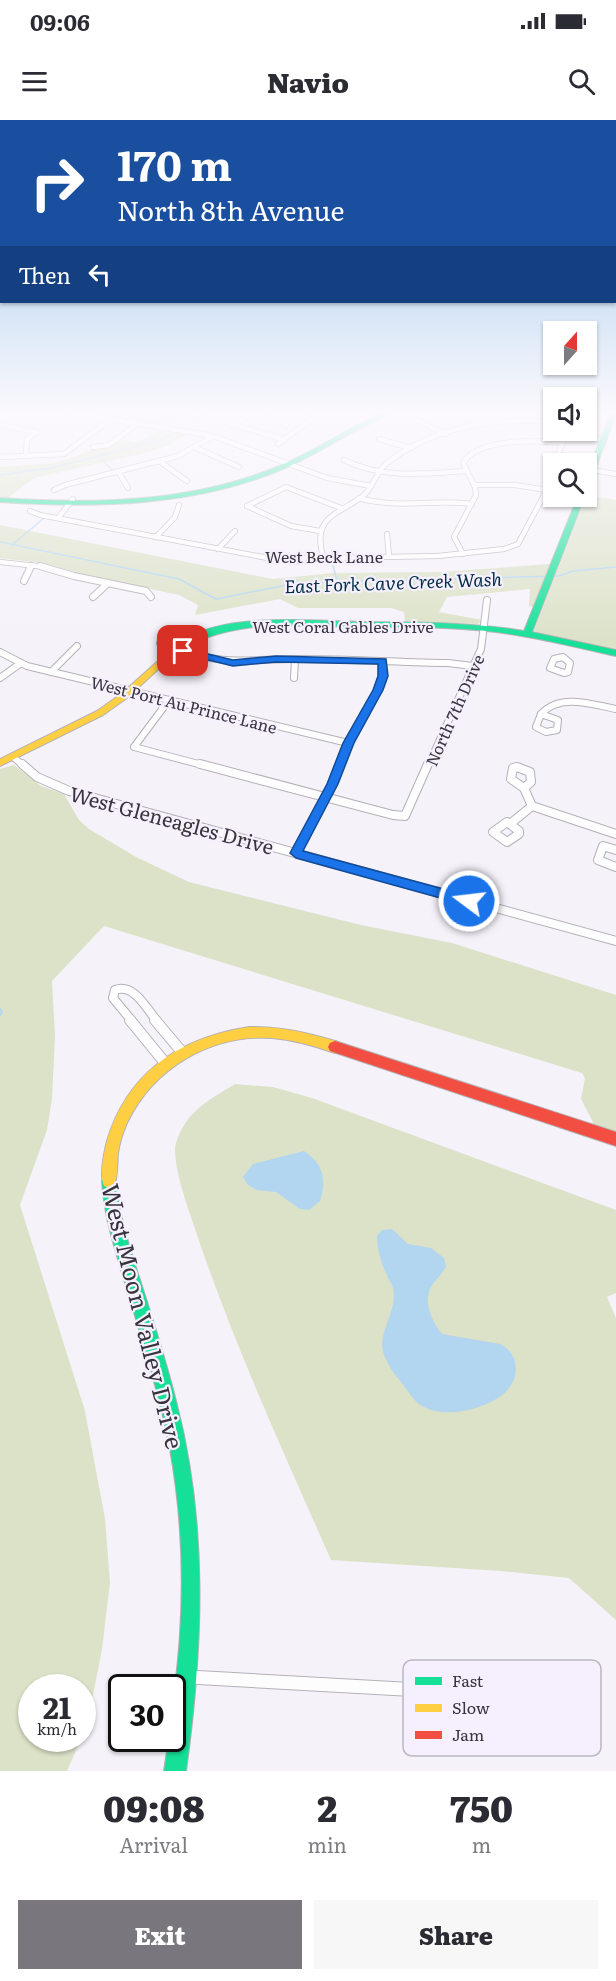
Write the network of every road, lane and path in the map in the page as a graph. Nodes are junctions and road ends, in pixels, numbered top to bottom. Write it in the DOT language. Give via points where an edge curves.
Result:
graph roads {
  1 [pos="215,489"];
  2 [pos="282,489"];
  3 [pos="291,489"];
  4 [pos="368,489"];
  5 [pos="475,489"];
  6 [pos="0,494"];
  7 [pos="543,495"];
  8 [pos="359,498"];
  9 [pos="0,500"];
  10 [pos="71,502"];
  11 [pos="472,504"];
  12 [pos="178,505"];
  13 [pos="578,507"];
  14 [pos="341,508"];
  15 [pos="30,511"];
  16 [pos="58,518"];
  17 [pos="235,531"];
  18 [pos="320,531"];
  19 [pos="387,534"];
  20 [pos="156,537"];
  21 [pos="218,549"];
  22 [pos="463,554"];
  23 [pos="389,556"];
  24 [pos="323,557"];
  25 [pos="0,562"];
  26 [pos="32,565"];
  27 [pos="24,581"];
  28 [pos="108,583"];
  29 [pos="93,597"];
  30 [pos="151,597"];
  31 [pos="487,600"];
  32 [pos="485,628"];
  33 [pos="527,635"];
  34 [pos="160,643"];
  35 [pos="567,643"];
  36 [pos="77,646"];
  37 [pos="174,648"];
  38 [pos="0,652"];
  39 [pos="616,653"];
  40 [pos="563,657"];
  41 [pos="295,659"];
  42 [pos="383,661"];
  43 [pos="21,663"];
  44 [pos="473,666"];
  45 [pos="51,672"];
  46 [pos="0,678"];
  47 [pos="294,678"];
  48 [pos="130,691"];
  49 [pos="169,700"];
  50 [pos="616,709"];
  51 [pos="540,714"];
  52 [pos="348,743"];
  53 [pos="13,757"];
  54 [pos="0,764"];
  55 [pos="524,788"];
  56 [pos="325,797"];
  57 [pos="532,806"];
  58 [pos="510,824"];
  59 [pos="616,834"];
  60 [pos="613,849"];
  61 [pos="296,853"];
  62 [pos="616,867"];
  63 [pos="616,941"];
  64 [pos="182,1052"];
  65 [pos="166,1064"];
  66 [pos="616,1139"];
  67 [pos="189,1677"];
  68 [pos="403,1689"];
  69 [pos="175,1771"];
  1 -- 10 [label="street" via="136,502"];
  2 -- 18 [label="street" via="247,506 291,526"];
  3 -- 14 [label="street"];
  4 -- 8 [label="street"];
  5 -- 11 [label="street"];
  6 -- 10 [label="street"];
  7 -- 22 [label="street, West Beck Lane" via="514,546"];
  8 -- 11 [label="street" via="388,505"];
  8 -- 14 [label="street"];
  9 -- 10 [label="street"];
  10 -- 16 [label="street"];
  11 -- 22 [label="street" via="454,537"];
  12 -- 20 [label="street" via="175,517"];
  13 -- 33 [label="street"];
  14 -- 18 [label="street" via="328,516"];
  15 -- 16 [label="street, West Beck Lane"];
  16 -- 20 [label="street, West Beck Lane"];
  17 -- 21 [label="street"];
  18 -- 24 [label="street" via="318,542"];
  19 -- 23 [label="street"];
  20 -- 21 [label="street, West Beck Lane"];
  21 -- 24 [label="street, West Beck Lane" via="273,559"];
  22 -- 23 [label="street, West Beck Lane"];
  23 -- 24 [label="street, West Beck Lane"];
  25 -- 26 [label="street"];
  26 -- 27 [label="street"];
  26 -- 28 [label="street"];
  28 -- 29 [label="street"];
  28 -- 30 [label="street" via="146,591"];
  31 -- 32 [label="street, North 7th Drive"];
  32 -- 33 [label="street, West Coral Gables Drive"];
  32 -- 37 [label="street, West Coral Gables Drive" via="262,623 216,630"];
  32 -- 44 [label="street, North 7th Drive"];
  33 -- 35 [label="street, West Coral Gables Drive"];
  34 -- 37 [label="street"];
  35 -- 39 [label="street, West Coral Gables Drive"];
  35 -- 40 [label="street"];
  36 -- 45 [label="street"];
  37 -- 41 [label="street" via="226,662"];
  37 -- 48 [label="street, West Coral Gables Drive"];
  38 -- 43 [label="street, West Port Au Prince Lane"];
  41 -- 42 [label="street"];
  41 -- 47 [label="street"];
  42 -- 44 [label="street"];
  42 -- 52 [label="street" via="378,690"];
  43 -- 45 [label="street, West Port Au Prince Lane"];
  43 -- 46 [label="street"];
  44 -- 56 [label="street, North 7th Drive" via="405,816"];
  45 -- 48 [label="street, West Port Au Prince Lane"];
  48 -- 49 [label="street, West Port Au Prince Lane"];
  48 -- 53 [label="street, West Coral Gables Drive" via="100,712"];
  49 -- 52 [label="street, West Port Au Prince Lane"];
  49 -- 56 [label="street" via="134,747"];
  50 -- 51 [label="street" via="563,701 549,705"];
  52 -- 56 [label="street"];
  53 -- 54 [label="street, West Coral Gables Drive"];
  53 -- 61 [label="street, West Gleneagles Drive" via="55,787"];
  55 -- 57 [label="street"];
  56 -- 61 [label="street"];
  57 -- 58 [label="street"];
  57 -- 59 [label="street"];
  59 -- 60 [label="street"];
  60 -- 62 [label="street" via="602,847 598,860"];
  61 -- 63 [label="street, West Gleneagles Drive"];
  64 -- 65 [label="street, West Moon Valley Drive"];
  64 -- 65 [label="street" via="130,989 115,990 113,998"];
  64 -- 66 [label="street, West Moon Valley Drive" via="242,1032 304,1036"];
  65 -- 67 [label="street, West Moon Valley Drive" via="127,1108 112,1144 109,1170 114,1213 173,1421 189,1524"];
  67 -- 68 [label="street"];
  67 -- 69 [label="street, West Moon Valley Drive"];
}
